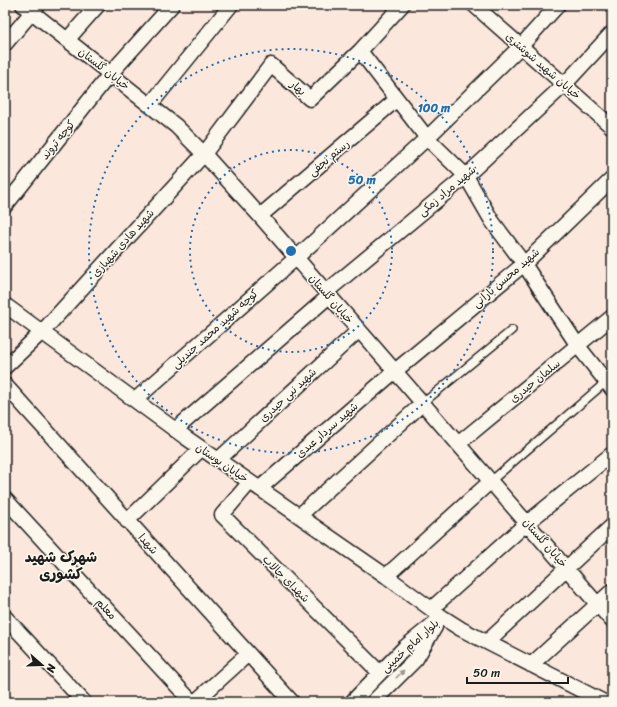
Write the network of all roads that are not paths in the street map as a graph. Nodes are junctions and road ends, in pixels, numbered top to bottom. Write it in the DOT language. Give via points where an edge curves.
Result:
graph roads {
  1 [pos="98,5"];
  2 [pos="172,5"];
  3 [pos="231,5"];
  4 [pos="402,5"];
  5 [pos="474,5"];
  6 [pos="558,5"];
  7 [pos="31,7"];
  8 [pos="612,32"];
  9 [pos="67,40"];
  10 [pos="5,44"];
  11 [pos="521,46"];
  12 [pos="360,51"];
  13 [pos="110,74"];
  14 [pos="564,85"];
  15 [pos="397,99"];
  16 [pos="150,105"];
  17 [pos="612,127"];
  18 [pos="426,138"];
  19 [pos="204,154"];
  20 [pos="466,176"];
  21 [pos="612,179"];
  22 [pos="5,206"];
  23 [pos="260,216"];
  24 [pos="296,258"];
  25 [pos="524,264"];
  26 [pos="327,294"];
  27 [pos="5,305"];
  28 [pos="612,317"];
  29 [pos="359,330"];
  30 [pos="512,330"];
  31 [pos="42,332"];
  32 [pos="578,346"];
  33 [pos="5,367"];
  34 [pos="394,371"];
  35 [pos="5,385"];
  36 [pos="609,385"];
  37 [pos="135,400"];
  38 [pos="423,403"];
  39 [pos="175,430"];
  40 [pos="458,444"];
  41 [pos="201,449"];
  42 [pos="612,454"];
  43 [pos="218,460"];
  44 [pos="491,481"];
  45 [pos="255,485"];
  46 [pos="5,499"];
  47 [pos="299,516"];
  48 [pos="128,521"];
  49 [pos="527,523"];
  50 [pos="612,526"];
  51 [pos="566,568"];
  52 [pos="386,576"];
  53 [pos="612,591"];
  54 [pos="598,604"];
  55 [pos="436,613"];
  56 [pos="5,617"];
  57 [pos="612,621"];
  58 [pos="487,642"];
  59 [pos="248,654"];
  60 [pos="531,666"];
  61 [pos="380,673"];
  62 [pos="84,702"];
  63 [pos="192,702"];
  64 [pos="195,702"];
  65 [pos="292,702"];
  66 [pos="352,702"];
  67 [pos="374,702"];
  68 [pos="604,702"];
  1 -- 9 [label="street"];
  2 -- 13 [label="street, کوچه تروند"];
  3 -- 16 [label="street"];
  4 -- 12 [label="street, بهار"];
  5 -- 11 [label="street, خیابان شهید شوشتری"];
  6 -- 11 [label="street, کوچه شهید محمد جندیلی"];
  7 -- 9 [label="street, خیابان گلستان"];
  7 -- 10 [label="street"];
  8 -- 14 [label="street, شهید مراد زمکی"];
  9 -- 13 [label="street, خیابان گلستان"];
  11 -- 14 [label="street, خیابان شهید شوشتری"];
  11 -- 18 [label="street, کوچه شهید محمد جندیلی"];
  12 -- 15 [label="street"];
  12 -- 19 [label="street, بهار" via="310,99 271,65"];
  13 -- 16 [label="street, خیابان گلستان"];
  13 -- 22 [label="street, کوچه تروند"];
  14 -- 17 [label="street, خیابان شهید شوشتری"];
  14 -- 20 [label="street, شهید مراد زمکی"];
  15 -- 18 [label="street"];
  15 -- 23 [label="street, رستم نجفی"];
  16 -- 19 [label="street, خیابان گلستان"];
  18 -- 20 [label="street"];
  18 -- 24 [label="street, کوچه شهید محمد جندیلی"];
  19 -- 23 [label="street, خیابان گلستان"];
  19 -- 31 [label="street, شهید هادی شهبازی"];
  20 -- 25 [label="street" via="492,221"];
  20 -- 26 [label="street, شهید مراد زمکی"];
  21 -- 25 [label="street, شهید محسن بارانی"];
  23 -- 24 [label="street, خیابان گلستان"];
  24 -- 26 [label="street, خیابان گلستان"];
  24 -- 37 [label="street, کوچه شهید محمد جندیلی"];
  25 -- 32 [label="street"];
  25 -- 34 [label="street, شهید محسن بارانی"];
  26 -- 29 [label="street, خیابان گلستان"];
  26 -- 39 [label="street, شهید مراد زمکی"];
  27 -- 31 [label="street, خیابان بوستان"];
  28 -- 32 [label="street, سلمان حیدری"];
  29 -- 34 [label="street, خیابان گلستان"];
  29 -- 43 [label="street, شهید نبی حیدری"];
  30 -- 38 [label="lane"];
  31 -- 33 [label="street, شهید هادی شهبازی"];
  31 -- 37 [label="street, خیابان بوستان"];
  32 -- 36 [label="street"];
  32 -- 40 [label="street, سلمان حیدری"];
  34 -- 38 [label="street, خیابان گلستان"];
  34 -- 45 [label="street, شهید سردار عبدی"];
  35 -- 48 [label="street, شهدا"];
  36 -- 44 [label="lane"];
  37 -- 39 [label="street, خیابان بوستان"];
  38 -- 40 [label="street, خیابان گلستان"];
  38 -- 47 [label="street"];
  39 -- 41 [label="street, خیابان بوستان"];
  40 -- 44 [label="street, خیابان گلستان"];
  41 -- 43 [label="street, خیابان بوستان"];
  41 -- 48 [label="street"];
  42 -- 49 [label="street"];
  43 -- 45 [label="street, خیابان بوستان"];
  44 -- 49 [label="street, خیابان گلستان"];
  44 -- 52 [label="street"];
  45 -- 47 [label="street, خیابان بوستان"];
  45 -- 61 [label="street, شهدای چالاب" via="222,515"];
  46 -- 63 [label="street, معلم"];
  47 -- 52 [label="street, خیابان بوستان"];
  48 -- 59 [label="street, شهدا"];
  49 -- 51 [label="street, خیابان گلستان"];
  49 -- 55 [label="street"];
  50 -- 51 [label="street"];
  51 -- 54 [label="street, خیابان گلستان"];
  51 -- 58 [label="street"];
  52 -- 55 [label="street, خیابان بوستان"];
  53 -- 54 [label="street"];
  54 -- 57 [label="street, خیابان گلستان"];
  54 -- 60 [label="street"];
  55 -- 58 [label="street, خیابان بوستان"];
  55 -- 61 [label="street, بلوار امام خمینی"];
  67 -- 55 [label="street, بلوار امام خمینی, one-way" via="416,659"];
  56 -- 62 [label="street"];
  58 -- 60 [label="street, خیابان بوستان"];
  59 -- 64 [label="street"];
  59 -- 65 [label="street, شهدا"];
  60 -- 68 [label="street, خیابان بوستان"];
  61 -- 66 [label="street, بلوار امام خمینی"];
}
